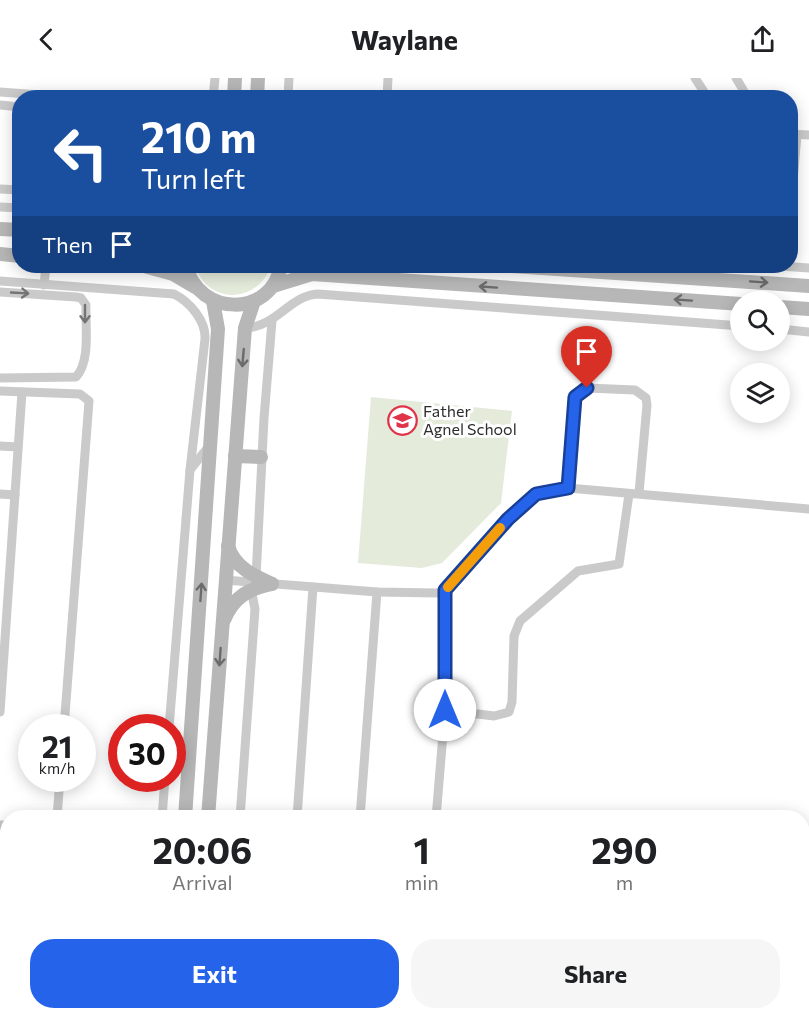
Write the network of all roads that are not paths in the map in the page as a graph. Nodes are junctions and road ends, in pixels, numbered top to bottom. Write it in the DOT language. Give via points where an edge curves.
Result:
graph roads {
  1 [pos="45,273"];
  2 [pos="169,273"];
  3 [pos="189,273"];
  4 [pos="278,273"];
  5 [pos="616,273"];
  6 [pos="0,281"];
  7 [pos="434,283"];
  8 [pos="44,285"];
  9 [pos="273,286"];
  10 [pos="809,286"];
  11 [pos="196,288"];
  12 [pos="0,292"];
  13 [pos="213,301"];
  14 [pos="254,301"];
  15 [pos="432,303"];
  16 [pos="730,303"];
  17 [pos="790,308"];
  18 [pos="809,309"];
  19 [pos="272,321"];
  20 [pos="730,325"];
  21 [pos="245,328"];
  22 [pos="790,330"];
  23 [pos="809,332"];
  24 [pos="0,378"];
  25 [pos="0,391"];
  26 [pos="22,392"];
  27 [pos="210,445"];
  28 [pos="0,446"];
  29 [pos="18,447"];
  30 [pos="235,456"];
  31 [pos="261,458"];
  32 [pos="190,470"];
  33 [pos="568,488"];
  34 [pos="0,494"];
  35 [pos="634,494"];
  36 [pos="15,495"];
  37 [pos="809,509"];
  38 [pos="228,538"];
  39 [pos="225,580"];
  40 [pos="254,583"];
  41 [pos="272,584"];
  42 [pos="313,587"];
  43 [pos="445,590"];
  44 [pos="377,592"];
  45 [pos="222,625"];
  46 [pos="3,637"];
  47 [pos="445,710"];
  48 [pos="0,712"];
  49 [pos="65,714"];
  50 [pos="170,714"];
  51 [pos="59,792"];
  52 [pos="164,792"];
  53 [pos="58,810"];
  54 [pos="163,810"];
  55 [pos="186,810"];
  56 [pos="209,810"];
  57 [pos="241,810"];
  58 [pos="298,810"];
  59 [pos="361,810"];
  60 [pos="437,810"];
  1 -- 8 [label="street"];
  2 -- 11 [label="street"];
  3 -- 11 [label="street"];
  4 -- 9 [label="street"];
  5 -- 10 [label="street, one-way"];
  6 -- 8 [label="street"];
  7 -- 9 [label="street" via="312,274"];
  7 -- 15 [label="street"];
  16 -- 7 [label="street, one-way"];
  8 -- 32 [label="street" via="174,294 200,318 205,332"];
  9 -- 14 [label="street"];
  11 -- 13 [label="street"];
  12 -- 24 [label="street, one-way" via="76,297 86,305 85,356 76,377"];
  13 -- 14 [label="street" via="233,305"];
  13 -- 27 [label="street" via="218,329"];
  14 -- 21 [label="street"];
  15 -- 19 [label="street" via="310,294"];
  15 -- 20 [label="street"];
  17 -- 18 [label="street"];
  19 -- 21 [label="street"];
  19 -- 31 [label="street"];
  21 -- 30 [label="street, one-way"];
  22 -- 23 [label="street"];
  25 -- 26 [label="street"];
  26 -- 29 [label="street"];
  26 -- 49 [label="street" via="80,393 89,401"];
  27 -- 32 [label="street"];
  55 -- 27 [label="street, one-way"];
  28 -- 29 [label="street"];
  29 -- 36 [label="street"];
  30 -- 31 [label="street"];
  30 -- 38 [label="street"];
  31 -- 40 [label="street"];
  32 -- 50 [label="street"];
  33 -- 35 [label="street"];
  33 -- 35 [label="street" via="575,397 587,388 635,390 646,398 647,405"];
  33 -- 43 [label="street" via="536,494 508,519"];
  34 -- 36 [label="street"];
  35 -- 37 [label="street"];
  35 -- 47 [label="street" via="619,564 578,570 520,621 514,636 513,702 508,712 494,716"];
  36 -- 46 [label="street"];
  38 -- 39 [label="street"];
  38 -- 40 [label="street" via="229,549"];
  39 -- 41 [label="street"];
  39 -- 45 [label="street"];
  40 -- 41 [label="street"];
  40 -- 45 [label="street" via="233,603"];
  40 -- 57 [label="street"];
  41 -- 42 [label="street"];
  42 -- 44 [label="street"];
  42 -- 58 [label="street"];
  43 -- 44 [label="street"];
  43 -- 47 [label="street"];
  44 -- 59 [label="street"];
  45 -- 56 [label="street, one-way"];
  46 -- 48 [label="street"];
  47 -- 60 [label="street"];
  51 -- 53 [label="street"];
  52 -- 54 [label="street"];
}
